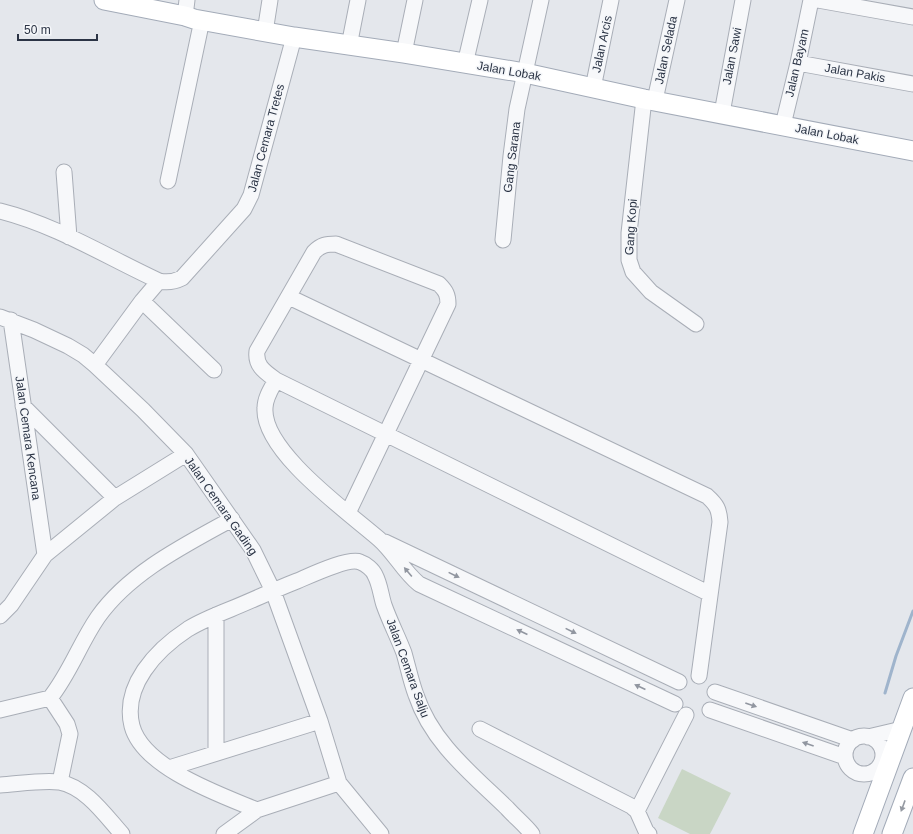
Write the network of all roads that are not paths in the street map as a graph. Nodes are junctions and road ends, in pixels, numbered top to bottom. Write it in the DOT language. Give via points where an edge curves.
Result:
graph roads {
  1 [pos="104,0"];
  2 [pos="270,0"];
  3 [pos="358,0"];
  4 [pos="415,0"];
  5 [pos="480,0"];
  6 [pos="541,0"];
  7 [pos="611,0"];
  8 [pos="677,0"];
  9 [pos="743,0"];
  10 [pos="811,0"];
  11 [pos="818,0"];
  12 [pos="191,12"];
  13 [pos="913,17"];
  14 [pos="265,32"];
  15 [pos="294,37"];
  16 [pos="349,46"];
  17 [pos="404,53"];
  18 [pos="798,63"];
  19 [pos="465,64"];
  20 [pos="525,73"];
  21 [pos="913,84"];
  22 [pos="593,88"];
  23 [pos="649,100"];
  24 [pos="722,113"];
  25 [pos="783,125"];
  26 [pos="913,151"];
  27 [pos="64,172"];
  28 [pos="168,181"];
  29 [pos="0,211"];
  30 [pos="69,237"];
  31 [pos="503,240"];
  32 [pos="159,281"];
  33 [pos="289,297"];
  34 [pos="142,301"];
  35 [pos="6,319"];
  36 [pos="696,324"];
  37 [pos="421,360"];
  38 [pos="95,365"];
  39 [pos="214,370"];
  40 [pos="276,380"];
  41 [pos="23,406"];
  42 [pos="384,434"];
  43 [pos="186,454"];
  44 [pos="115,498"];
  45 [pos="348,513"];
  46 [pos="232,519"];
  47 [pos="381,540"];
  48 [pos="44,555"];
  49 [pos="273,591"];
  50 [pos="710,594"];
  51 [pos="216,615"];
  52 [pos="0,616"];
  53 [pos="699,676"];
  54 [pos="679,682"];
  55 [pos="715,692"];
  56 [pos="50,698"];
  57 [pos="913,698"];
  58 [pos="675,704"];
  59 [pos="0,710"];
  60 [pos="710,710"];
  61 [pos="686,716"];
  62 [pos="320,721"];
  63 [pos="480,729"];
  64 [pos="902,729"];
  65 [pos="868,737"];
  66 [pos="853,740"];
  67 [pos="216,754"];
  68 [pos="845,757"];
  69 [pos="168,768"];
  70 [pos="855,772"];
  71 [pos="913,778"];
  72 [pos="60,782"];
  73 [pos="339,782"];
  74 [pos="0,785"];
  75 [pos="877,795"];
  76 [pos="257,810"];
  77 [pos="637,811"];
  78 [pos="122,834"];
  79 [pos="224,834"];
  80 [pos="381,834"];
  81 [pos="532,834"];
  82 [pos="649,834"];
  83 [pos="863,834"];
  84 [pos="892,834"];
  1 -- 12 [label="main road, Jalan Lobak"];
  2 -- 14 [label="street"];
  3 -- 16 [label="street"];
  4 -- 17 [label="street"];
  5 -- 19 [label="street"];
  6 -- 20 [label="street, Gang Sarana"];
  7 -- 22 [label="street, Jalan Arcis"];
  8 -- 23 [label="street, Jalan Selada"];
  9 -- 24 [label="street, Jalan Sawi"];
  10 -- 18 [label="street, Jalan Bayam"];
  11 -- 13 [label="street"];
  12 -- 14 [label="main road, Jalan Lobak"];
  12 -- 28 [label="street"];
  14 -- 15 [label="main road, Jalan Lobak"];
  15 -- 16 [label="main road, Jalan Lobak"];
  15 -- 32 [label="street, Jalan Cemara Tretes" via="251,195 244,209 187,274 169,283"];
  16 -- 17 [label="main road, Jalan Lobak"];
  17 -- 19 [label="main road, Jalan Lobak"];
  18 -- 21 [label="street, Jalan Pakis"];
  18 -- 25 [label="street, Jalan Bayam"];
  19 -- 20 [label="main road, Jalan Lobak"];
  20 -- 22 [label="main road, Jalan Lobak"];
  20 -- 31 [label="street, Gang Sarana" via="514,135"];
  22 -- 23 [label="main road, Jalan Lobak"];
  23 -- 24 [label="main road, Jalan Lobak"];
  23 -- 36 [label="street, Gang Kopi" via="629,233 629,260 633,272 651,292"];
  24 -- 25 [label="main road, Jalan Lobak"];
  25 -- 26 [label="main road, Jalan Lobak"];
  27 -- 30 [label="street"];
  29 -- 30 [label="street" via="17,215"];
  30 -- 32 [label="street"];
  32 -- 34 [label="street"];
  33 -- 37 [label="street"];
  33 -- 37 [label="street" via="314,252 327,244 336,244 439,284 448,295 448,304"];
  33 -- 40 [label="street" via="257,351 258,364"];
  34 -- 38 [label="street"];
  34 -- 39 [label="street"];
  35 -- 38 [label="street, Jalan Cemara Gading" via="68,346"];
  35 -- 41 [label="street, Jalan Cemara Kencana"];
  37 -- 42 [label="street"];
  37 -- 50 [label="street" via="707,496 719,512 720,522"];
  38 -- 43 [label="street, Jalan Cemara Gading"];
  40 -- 42 [label="street"];
  40 -- 45 [label="street" via="264,408 272,434 295,466"];
  41 -- 44 [label="street"];
  41 -- 48 [label="street, Jalan Cemara Kencana"];
  42 -- 45 [label="street"];
  42 -- 50 [label="street"];
  43 -- 44 [label="street"];
  43 -- 46 [label="street, Jalan Cemara Gading"];
  44 -- 48 [label="street"];
  45 -- 47 [label="street"];
  46 -- 49 [label="street, Jalan Cemara Gading" via="253,550"];
  46 -- 56 [label="street" via="166,558 130,583 115,597 94,624"];
  47 -- 54 [label="street, one-way"];
  58 -- 47 [label="street, one-way" via="425,587 412,578"];
  48 -- 52 [label="street" via="11,605"];
  49 -- 51 [label="street, Jalan Cemara Salju"];
  49 -- 62 [label="street, Jalan Cemara Gading"];
  49 -- 81 [label="street, Jalan Cemara Salju" via="348,562 361,562 372,570 400,644 416,696 434,733"];
  50 -- 53 [label="street"];
  51 -- 67 [label="street"];
  51 -- 69 [label="street, Jalan Cemara Salju" via="179,636 152,661 133,689 130,700 132,728 144,748"];
  53 -- 54 [label="street" via="688,676"];
  53 -- 55 [label="street" via="709,682"];
  54 -- 58 [label="street" via="674,693"];
  55 -- 60 [label="street" via="714,705"];
  55 -- 66 [label="street, one-way"];
  56 -- 59 [label="street"];
  56 -- 72 [label="street" via="67,724 70,734"];
  57 -- 64 [label="main road"];
  58 -- 61 [label="street"];
  60 -- 61 [label="street" via="699,717"];
  68 -- 60 [label="street, one-way"];
  61 -- 77 [label="street"];
  62 -- 67 [label="street"];
  62 -- 73 [label="street, Jalan Cemara Gading"];
  63 -- 77 [label="street"];
  64 -- 65 [label="street"];
  64 -- 75 [label="main road"];
  65 -- 66 [label="street"];
  65 -- 70 [label="street" via="878,743 883,753 881,765 872,773"];
  66 -- 68 [label="street" via="847,748"];
  67 -- 69 [label="street"];
  68 -- 70 [label="street" via="848,766"];
  69 -- 76 [label="street, Jalan Cemara Salju"];
  70 -- 75 [label="street"];
  71 -- 84 [label="main road, one-way"];
  72 -- 74 [label="street"];
  72 -- 78 [label="street" via="90,799"];
  73 -- 76 [label="street"];
  73 -- 80 [label="street, Jalan Cemara Gading"];
  75 -- 83 [label="main road"];
  76 -- 79 [label="street"];
  77 -- 82 [label="street"];
}
